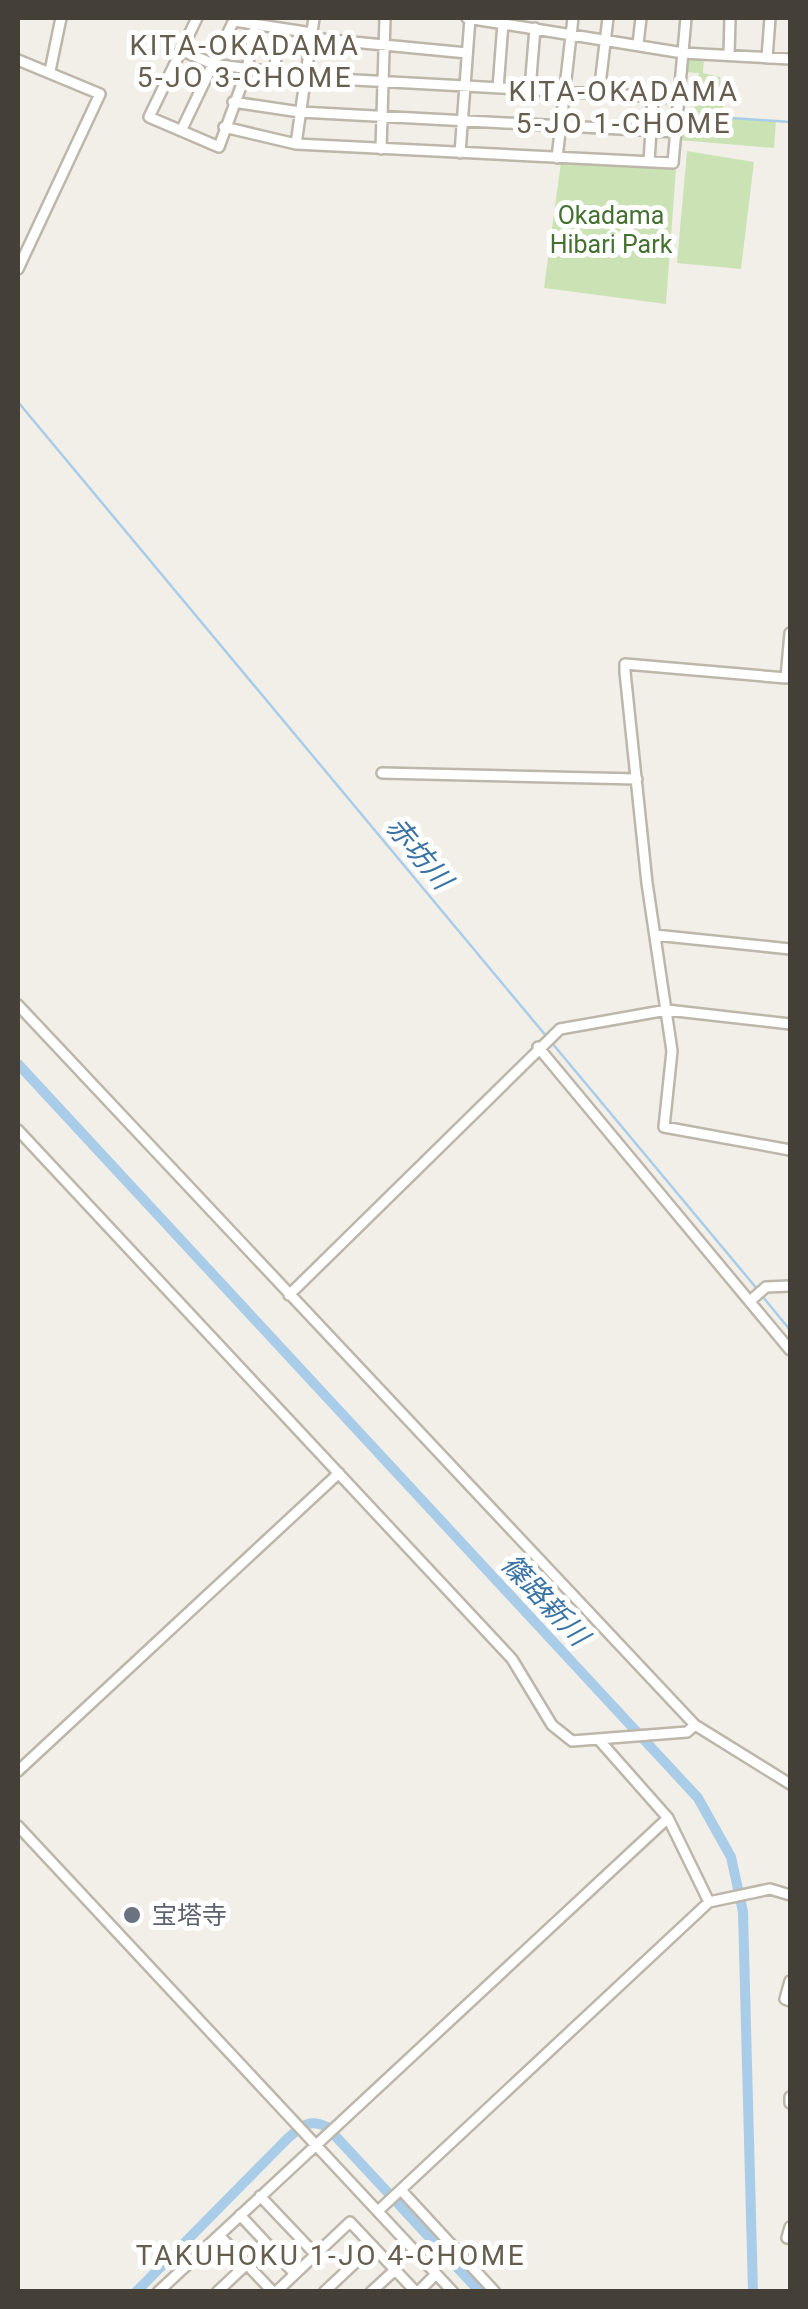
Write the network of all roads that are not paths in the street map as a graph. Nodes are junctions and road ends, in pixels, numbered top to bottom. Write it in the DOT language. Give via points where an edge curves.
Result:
graph roads {
  1 [pos="60,18"];
  2 [pos="197,18"];
  3 [pos="314,18"];
  4 [pos="385,18"];
  5 [pos="469,18"];
  6 [pos="574,18"];
  7 [pos="608,18"];
  8 [pos="641,18"];
  9 [pos="686,18"];
  10 [pos="730,18"];
  11 [pos="770,18"];
  12 [pos="234,19"];
  13 [pos="503,23"];
  14 [pos="255,24"];
  15 [pos="537,24"];
  16 [pos="280,28"];
  17 [pos="572,33"];
  18 [pos="312,36"];
  19 [pos="605,38"];
  20 [pos="384,44"];
  21 [pos="638,44"];
  22 [pos="182,51"];
  23 [pos="467,53"];
  24 [pos="683,53"];
  25 [pos="729,55"];
  26 [pos="767,58"];
  27 [pos="790,59"];
  28 [pos="18,60"];
  29 [pos="213,64"];
  30 [pos="247,70"];
  31 [pos="50,71"];
  32 [pos="274,73"];
  33 [pos="306,76"];
  34 [pos="382,81"];
  35 [pos="465,85"];
  36 [pos="498,88"];
  37 [pos="530,89"];
  38 [pos="564,90"];
  39 [pos="599,93"];
  40 [pos="653,96"];
  41 [pos="679,98"];
  42 [pos="233,102"];
  43 [pos="300,112"];
  44 [pos="382,115"];
  45 [pos="462,120"];
  46 [pos="561,126"];
  47 [pos="224,127"];
  48 [pos="181,131"];
  49 [pos="651,131"];
  50 [pos="676,132"];
  51 [pos="296,144"];
  52 [pos="380,149"];
  53 [pos="460,153"];
  54 [pos="557,158"];
  55 [pos="648,162"];
  56 [pos="18,269"];
  57 [pos="790,633"];
  58 [pos="382,773"];
  59 [pos="636,780"];
  60 [pos="655,936"];
  61 [pos="790,949"];
  62 [pos="18,1005"];
  63 [pos="667,1010"];
  64 [pos="790,1024"];
  65 [pos="539,1045"];
  66 [pos="18,1130"];
  67 [pos="790,1150"];
  68 [pos="790,1286"];
  69 [pos="289,1294"];
  70 [pos="752,1299"];
  71 [pos="790,1350"];
  72 [pos="339,1473"];
  73 [pos="695,1725"];
  74 [pos="604,1741"];
  75 [pos="18,1771"];
  76 [pos="790,1784"];
  77 [pos="668,1818"];
  78 [pos="18,1826"];
  79 [pos="790,1895"];
  80 [pos="713,1901"];
  81 [pos="790,1980"];
  82 [pos="790,2000"];
  83 [pos="317,2148"];
  84 [pos="399,2191"];
  85 [pos="260,2196"];
  86 [pos="382,2207"];
  87 [pos="240,2215"];
  88 [pos="790,2227"];
  89 [pos="219,2234"];
  90 [pos="787,2238"];
  91 [pos="373,2246"];
  92 [pos="316,2254"];
  93 [pos="247,2264"];
  94 [pos="395,2270"];
  95 [pos="295,2274"];
  96 [pos="436,2274"];
  97 [pos="221,2290"];
  98 [pos="158,2292"];
  99 [pos="274,2292"];
  100 [pos="324,2292"];
  101 [pos="372,2292"];
  102 [pos="417,2292"];
  103 [pos="452,2292"];
  104 [pos="495,2292"];
  1 -- 31 [label="street"];
  2 -- 22 [label="street"];
  3 -- 18 [label="street"];
  4 -- 20 [label="street"];
  5 -- 13 [label="street"];
  5 -- 23 [label="street"];
  6 -- 17 [label="street"];
  7 -- 19 [label="street"];
  8 -- 21 [label="street"];
  9 -- 24 [label="street"];
  10 -- 25 [label="street"];
  11 -- 26 [label="street"];
  12 -- 14 [label="street"];
  12 -- 29 [label="street"];
  13 -- 15 [label="street"];
  13 -- 36 [label="street"];
  14 -- 16 [label="street"];
  14 -- 30 [label="street"];
  15 -- 17 [label="street"];
  15 -- 37 [label="street"];
  16 -- 18 [label="street"];
  16 -- 32 [label="street"];
  17 -- 19 [label="street"];
  17 -- 38 [label="street"];
  18 -- 20 [label="street"];
  18 -- 33 [label="street"];
  19 -- 21 [label="street"];
  19 -- 39 [label="street"];
  20 -- 23 [label="street"];
  20 -- 34 [label="street"];
  21 -- 24 [label="street"];
  22 -- 29 [label="street"];
  22 -- 48 [label="street" via="148,117"];
  23 -- 35 [label="street"];
  24 -- 25 [label="street"];
  24 -- 41 [label="street"];
  25 -- 26 [label="street"];
  26 -- 27 [label="street"];
  28 -- 31 [label="street"];
  29 -- 30 [label="street"];
  29 -- 48 [label="street"];
  30 -- 32 [label="street"];
  30 -- 42 [label="street"];
  31 -- 56 [label="street" via="98,90 100,99"];
  32 -- 33 [label="street"];
  33 -- 34 [label="street"];
  33 -- 43 [label="street"];
  34 -- 35 [label="street"];
  34 -- 44 [label="street"];
  35 -- 36 [label="street"];
  35 -- 45 [label="street"];
  36 -- 37 [label="street"];
  37 -- 38 [label="street"];
  38 -- 39 [label="street"];
  38 -- 46 [label="street"];
  39 -- 40 [label="street"];
  40 -- 41 [label="street"];
  40 -- 49 [label="street"];
  41 -- 50 [label="street"];
  42 -- 43 [label="street"];
  42 -- 47 [label="street"];
  43 -- 44 [label="street"];
  43 -- 51 [label="street"];
  44 -- 45 [label="street"];
  44 -- 52 [label="street"];
  45 -- 46 [label="street"];
  45 -- 53 [label="street"];
  46 -- 49 [label="street"];
  46 -- 54 [label="street"];
  47 -- 48 [label="street" via="219,147"];
  47 -- 51 [label="street"];
  49 -- 50 [label="street"];
  49 -- 55 [label="street"];
  50 -- 55 [label="street" via="673,163"];
  51 -- 52 [label="street"];
  52 -- 53 [label="street"];
  53 -- 54 [label="street"];
  54 -- 55 [label="street"];
  57 -- 59 [label="street" via="786,678 626,664"];
  58 -- 59 [label="street"];
  59 -- 60 [label="street"];
  60 -- 61 [label="street"];
  60 -- 63 [label="street"];
  62 -- 69 [label="street"];
  63 -- 64 [label="street"];
  63 -- 65 [label="street" via="567,1026"];
  63 -- 67 [label="street" via="672,1050 664,1126"];
  65 -- 69 [label="street"];
  65 -- 70 [label="street"];
  66 -- 72 [label="street"];
  68 -- 70 [label="street" via="764,1289"];
  69 -- 73 [label="street"];
  70 -- 71 [label="street"];
  72 -- 74 [label="street" via="512,1659 552,1726 572,1741"];
  72 -- 75 [label="street"];
  73 -- 74 [label="street"];
  73 -- 76 [label="street"];
  74 -- 77 [label="street"];
  77 -- 80 [label="street"];
  77 -- 83 [label="street"];
  78 -- 83 [label="street"];
  79 -- 80 [label="street" via="768,1889"];
  80 -- 84 [label="street"];
  81 -- 82 [label="street"];
  83 -- 85 [label="street"];
  83 -- 86 [label="street"];
  84 -- 86 [label="street"];
  84 -- 104 [label="street"];
  85 -- 87 [label="street"];
  85 -- 92 [label="street"];
  86 -- 96 [label="street"];
  87 -- 89 [label="street"];
  87 -- 95 [label="street"];
  88 -- 90 [label="street"];
  89 -- 93 [label="street"];
  89 -- 98 [label="street"];
  91 -- 92 [label="street" via="350,2222"];
  91 -- 94 [label="street"];
  91 -- 100 [label="street"];
  92 -- 95 [label="street"];
  93 -- 97 [label="street"];
  93 -- 99 [label="street"];
  94 -- 101 [label="street"];
  94 -- 102 [label="street"];
  95 -- 99 [label="street"];
  96 -- 102 [label="street"];
  96 -- 103 [label="street"];
}
